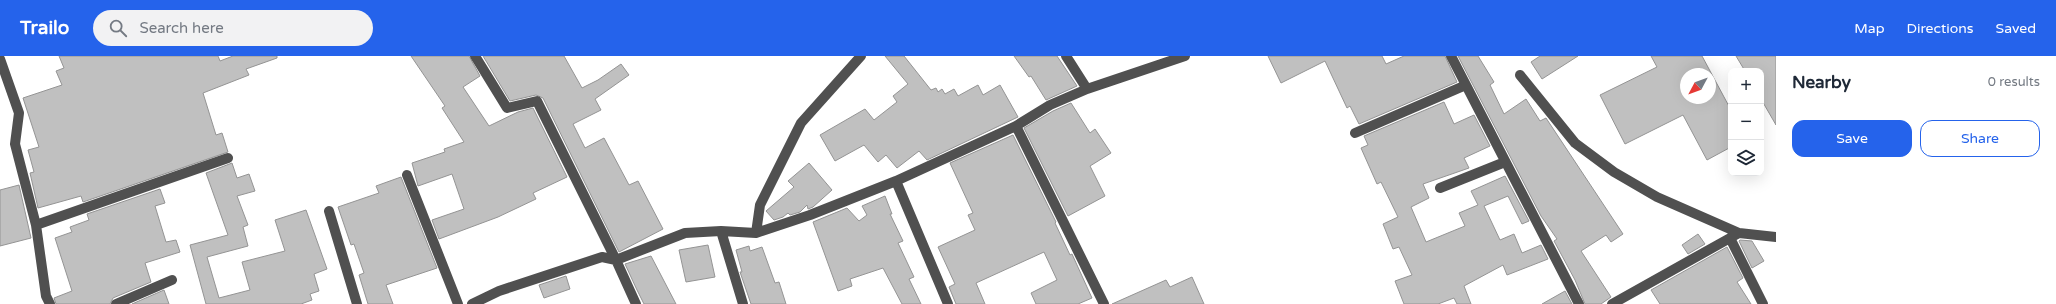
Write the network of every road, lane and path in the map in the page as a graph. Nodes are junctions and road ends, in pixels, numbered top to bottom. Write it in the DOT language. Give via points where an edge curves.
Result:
graph roads {
  1 [pos="475,56"];
  2 [pos="861,56"];
  3 [pos="1066,56"];
  4 [pos="1185,56"];
  5 [pos="1451,56"];
  6 [pos="0,59"];
  7 [pos="1520,75"];
  8 [pos="1466,85"];
  9 [pos="1087,89"];
  10 [pos="1016,126"];
  11 [pos="1355,133"];
  12 [pos="228,158"];
  13 [pos="1505,162"];
  14 [pos="407,174"];
  15 [pos="896,180"];
  16 [pos="1440,188"];
  17 [pos="330,211"];
  18 [pos="36,225"];
  19 [pos="721,230"];
  20 [pos="756,233"];
  21 [pos="1739,233"];
  22 [pos="1776,237"];
  23 [pos="1730,238"];
  24 [pos="616,260"];
  25 [pos="172,280"];
  26 [pos="50,304"];
  27 [pos="116,304"];
  28 [pos="357,304"];
  29 [pos="458,304"];
  30 [pos="472,304"];
  31 [pos="636,304"];
  32 [pos="743,304"];
  33 [pos="948,304"];
  34 [pos="1104,304"];
  35 [pos="1579,304"];
  36 [pos="1612,304"];
  37 [pos="1763,304"];
  1 -- 24 [label="street" via="507,108 537,101"];
  2 -- 20 [label="street" via="801,123 760,205"];
  3 -- 9 [label="street"];
  4 -- 9 [label="street"];
  5 -- 8 [label="street"];
  6 -- 18 [label="street" via="19,113 15,144"];
  7 -- 21 [label="street" via="1575,143 1614,172 1656,197"];
  8 -- 11 [label="street"];
  8 -- 13 [label="street"];
  9 -- 10 [label="street" via="1050,105"];
  10 -- 15 [label="street"];
  10 -- 34 [label="street"];
  12 -- 18 [label="street"];
  13 -- 16 [label="street"];
  13 -- 35 [label="street"];
  14 -- 29 [label="street"];
  15 -- 20 [label="street" via="810,215"];
  15 -- 33 [label="street"];
  17 -- 28 [label="street"];
  18 -- 26 [label="street" via="46,296"];
  19 -- 20 [label="street"];
  19 -- 24 [label="street" via="684,233"];
  19 -- 32 [label="street"];
  21 -- 22 [label="street"];
  21 -- 23 [label="street"];
  23 -- 36 [label="street"];
  23 -- 37 [label="street"];
  24 -- 30 [label="street" via="602,258 499,291"];
  24 -- 31 [label="street"];
  25 -- 27 [label="street"];
}
